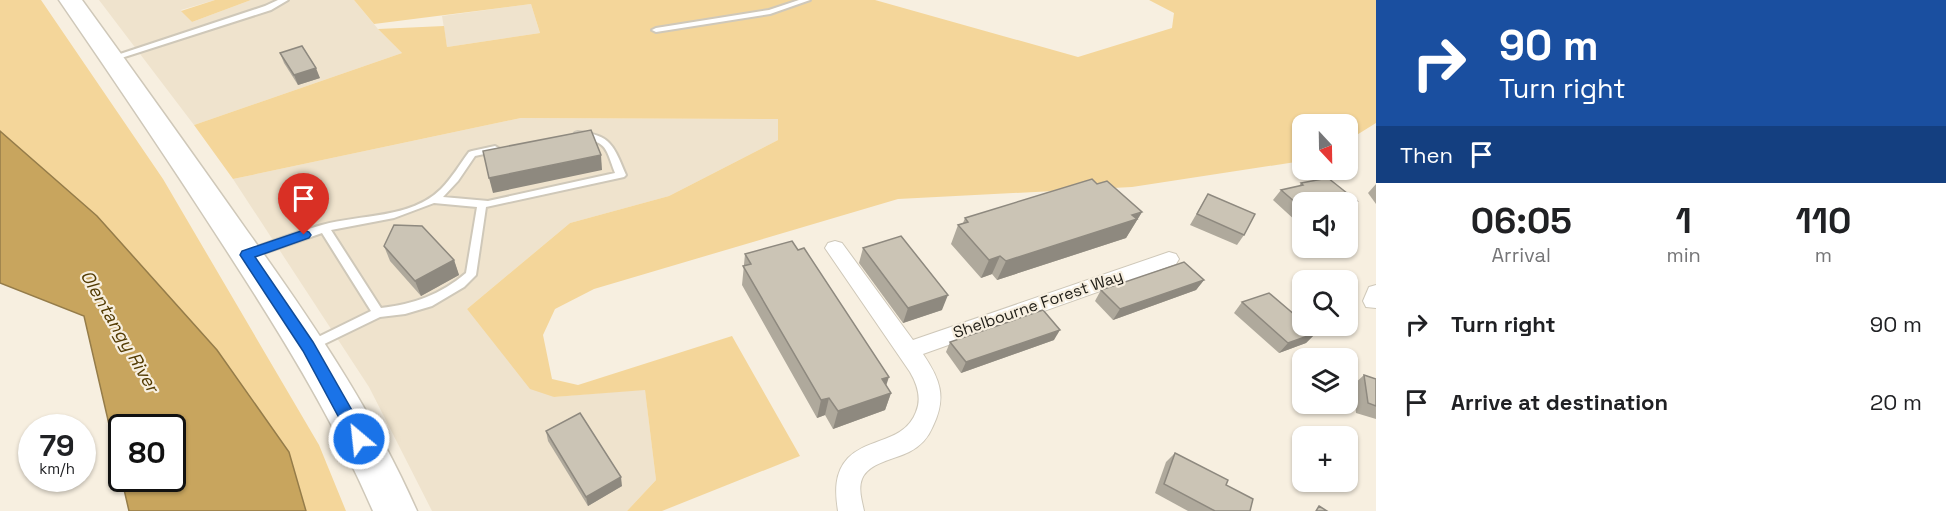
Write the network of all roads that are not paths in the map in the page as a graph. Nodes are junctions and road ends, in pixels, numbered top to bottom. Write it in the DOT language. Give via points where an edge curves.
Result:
graph roads {
  1 [pos="70,0"];
  2 [pos="284,0"];
  3 [pos="806,0"];
  4 [pos="656,30"];
  5 [pos="112,58"];
  6 [pos="563,135"];
  7 [pos="506,147"];
  8 [pos="434,200"];
  9 [pos="482,204"];
  10 [pos="324,228"];
  11 [pos="836,248"];
  12 [pos="247,255"];
  13 [pos="1169,259"];
  14 [pos="378,313"];
  15 [pos="308,347"];
  16 [pos="908,350"];
  17 [pos="394,511"];
  18 [pos="851,511"];
  1 -- 5 [label="highway"];
  2 -- 5 [label="lane"];
  3 -- 4 [label="lane" via="770,12"];
  5 -- 12 [label="highway"];
  6 -- 9 [label="lane" via="594,135 608,143 621,175"];
  7 -- 8 [label="lane" via="472,154"];
  8 -- 9 [label="lane"];
  8 -- 10 [label="lane" via="394,214"];
  9 -- 14 [label="lane" via="471,275 448,294 429,303"];
  10 -- 12 [label="lane"];
  10 -- 14 [label="lane"];
  11 -- 16 [label="street"];
  12 -- 15 [label="highway"];
  13 -- 16 [label="street, Shelbourne Forest Way"];
  14 -- 15 [label="lane"];
  15 -- 17 [label="highway" via="353,426"];
  16 -- 18 [label="street" via="927,378 929,412 909,441 865,460 852,474 848,492"];
}
